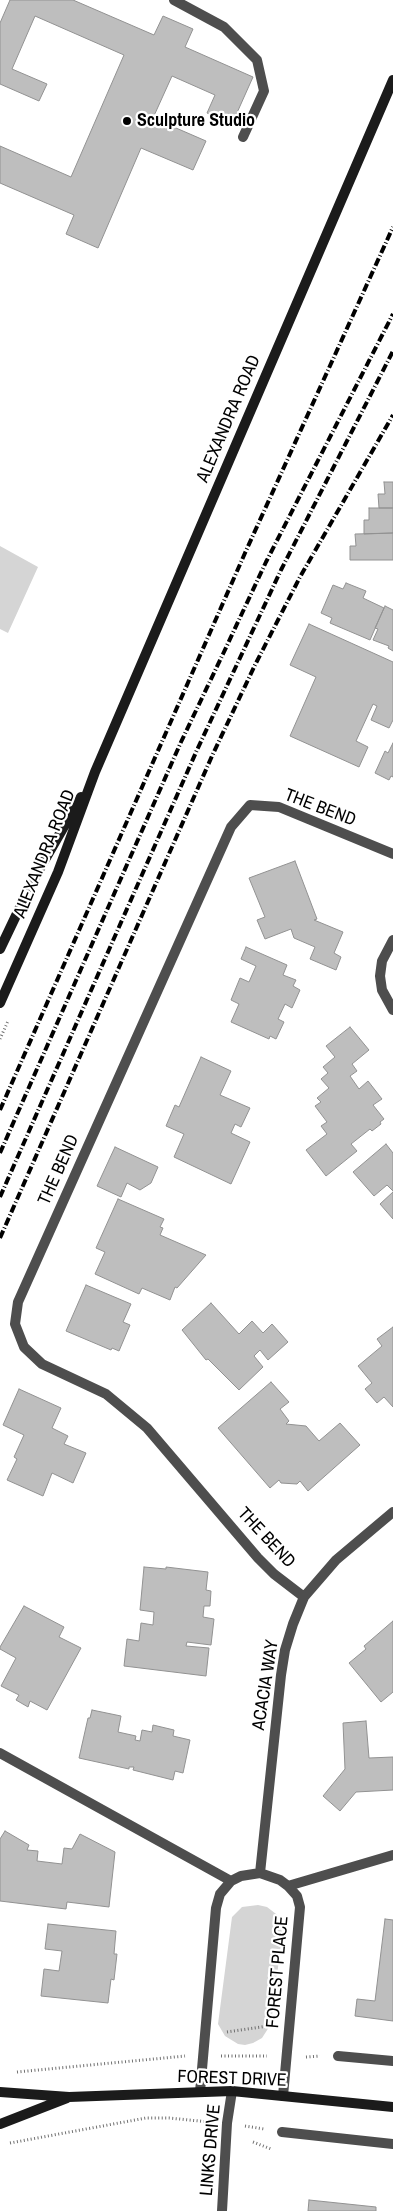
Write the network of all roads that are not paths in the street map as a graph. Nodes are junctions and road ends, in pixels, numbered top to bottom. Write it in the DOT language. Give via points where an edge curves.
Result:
graph roads {
  1 [pos="174,0"];
  2 [pos="393,80"];
  3 [pos="243,137"];
  4 [pos="95,772"];
  5 [pos="393,854"];
  6 [pos="393,940"];
  7 [pos="0,949"];
  8 [pos="0,1004"];
  9 [pos="393,1010"];
  10 [pos="393,1512"];
  11 [pos="304,1597"];
  12 [pos="0,1753"];
  13 [pos="393,1854"];
  14 [pos="260,1873"];
  15 [pos="230,1881"];
  16 [pos="288,1886"];
  17 [pos="338,2056"];
  18 [pos="393,2061"];
  19 [pos="232,2091"];
  20 [pos="0,2092"];
  21 [pos="200,2092"];
  22 [pos="283,2096"];
  23 [pos="69,2097"];
  24 [pos="393,2107"];
  25 [pos="0,2124"];
  26 [pos="282,2132"];
  27 [pos="393,2144"];
  28 [pos="222,2211"];
  1 -- 3 [label="street" via="224,27 256,60 264,91"];
  2 -- 4 [label="street, ALEXANDRA ROAD"];
  4 -- 7 [label="street, ALEXANDRA ROAD" via="32,882"];
  4 -- 8 [label="street, ALEXANDRA ROAD" via="58,872"];
  5 -- 11 [label="street, THE BEND" via="278,808 250,805 231,826 18,1302 15,1324 24,1347 42,1364 106,1394 148,1428 258,1558"];
  6 -- 9 [label="street" via="382,961 380,976 382,990"];
  10 -- 11 [label="street, ACACIA WAY" via="336,1560"];
  11 -- 14 [label="street, ACACIA WAY" via="285,1650"];
  12 -- 15 [label="street"];
  13 -- 16 [label="street"];
  14 -- 15 [label="street"];
  14 -- 16 [label="street"];
  15 -- 21 [label="street" via="220,1894 216,1908"];
  16 -- 22 [label="street, FOREST PLACE" via="296,1896 301,1918"];
  17 -- 18 [label="street"];
  19 -- 21 [label="street, FOREST DRIVE"];
  19 -- 22 [label="street, FOREST DRIVE"];
  19 -- 28 [label="street, LINKS DRIVE"];
  20 -- 23 [label="street, FOREST DRIVE"];
  21 -- 23 [label="street, FOREST DRIVE"];
  22 -- 24 [label="street, FOREST DRIVE"];
  23 -- 25 [label="street, FOREST DRIVE"];
  26 -- 27 [label="street"];
}
